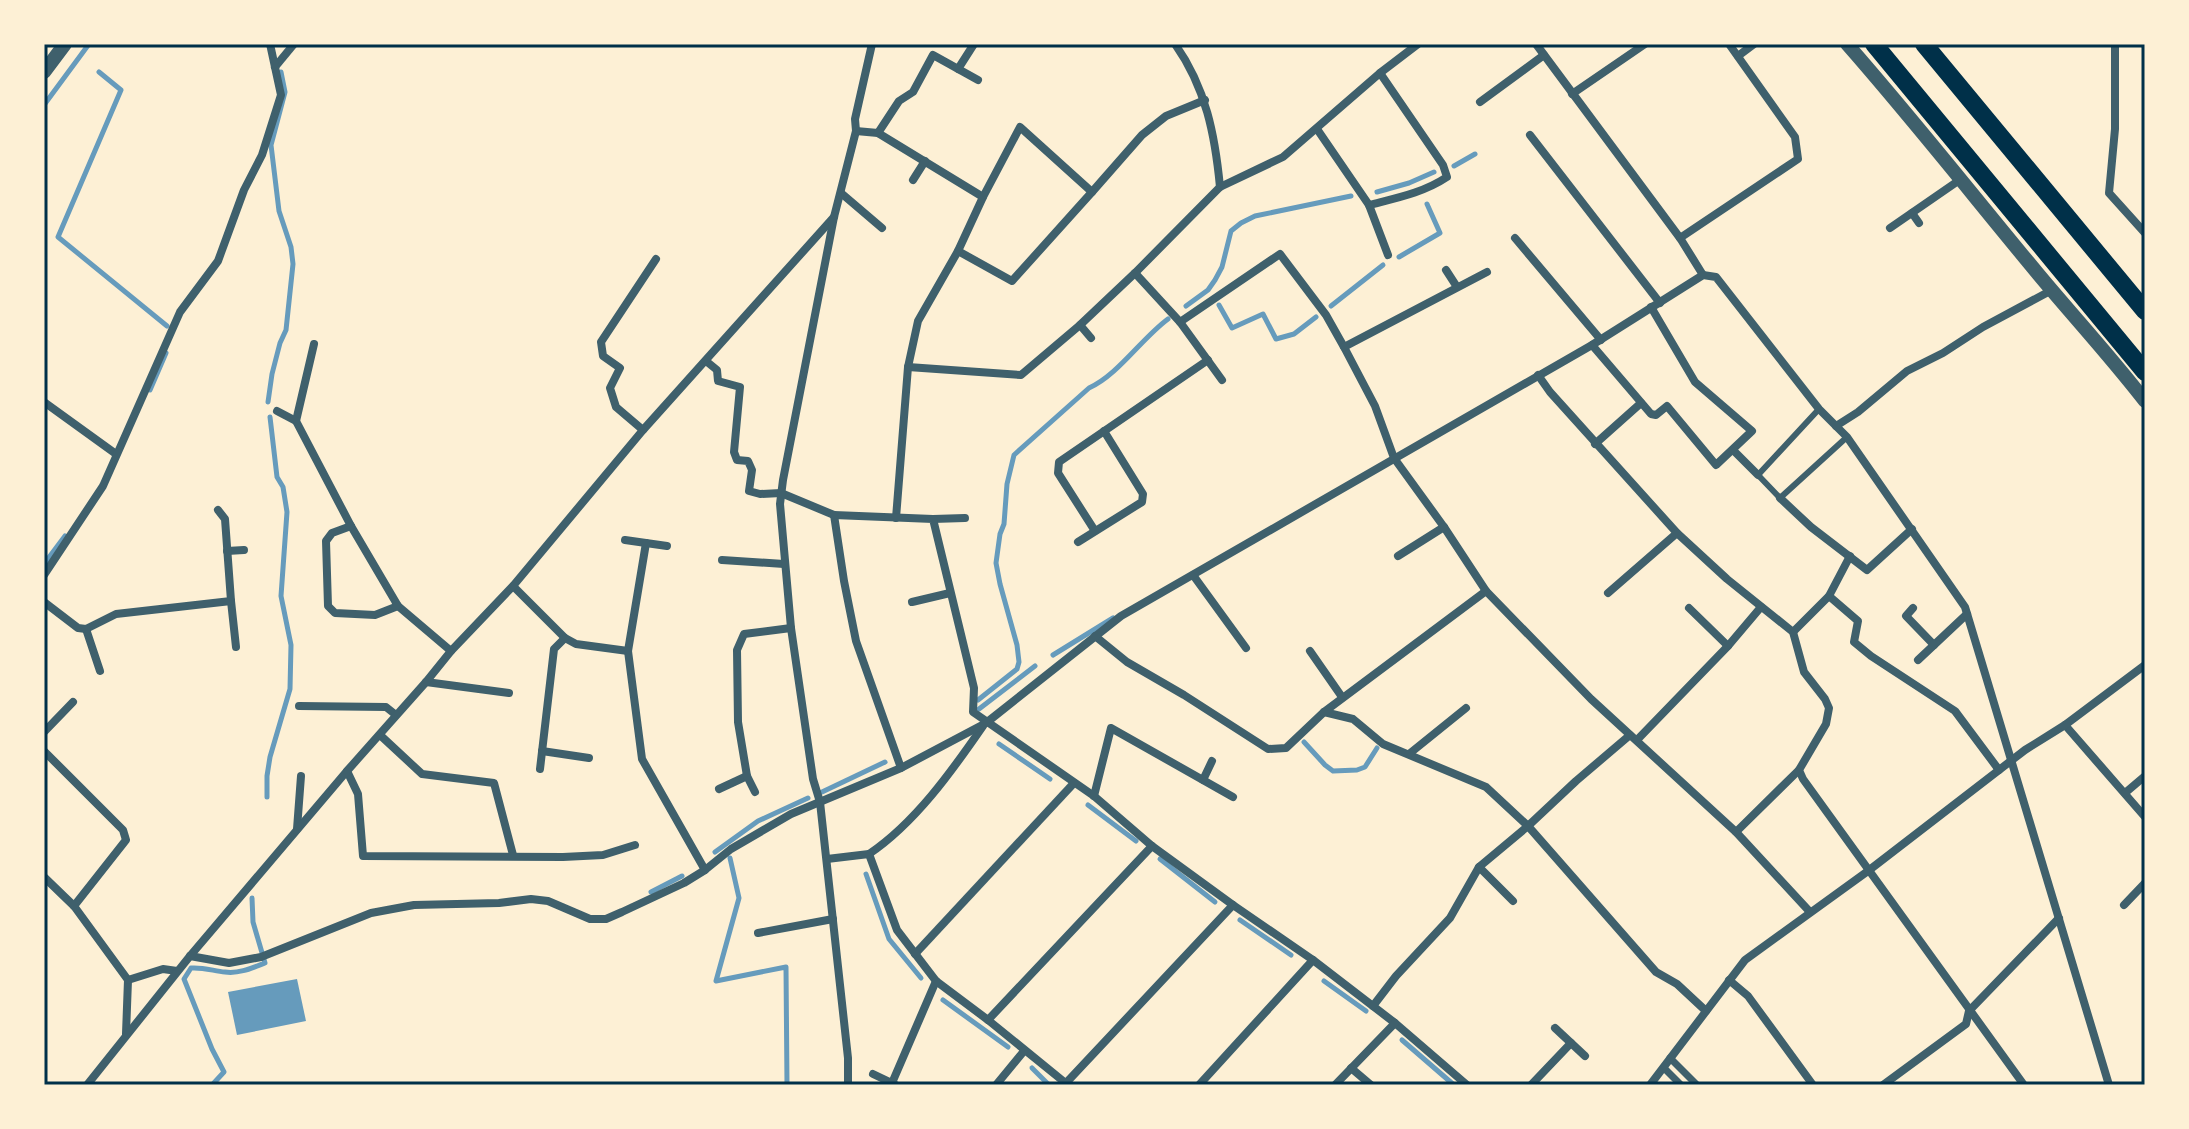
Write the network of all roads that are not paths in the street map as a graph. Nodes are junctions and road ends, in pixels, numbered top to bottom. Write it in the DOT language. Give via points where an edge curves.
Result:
graph roads {
  1 [pos="65,44"];
  2 [pos="270,44"];
  3 [pos="294,44"];
  4 [pos="872,44"];
  5 [pos="974,44"];
  6 [pos="1175,44"];
  7 [pos="1418,44"];
  8 [pos="1536,44"];
  9 [pos="1645,44"];
  10 [pos="1729,44"];
  11 [pos="1754,44"];
  12 [pos="1847,44"];
  13 [pos="1874,44"];
  14 [pos="1924,44"];
  15 [pos="2115,44"];
  16 [pos="1544,55"];
  17 [pos="1738,56"];
  18 [pos="275,67"];
  19 [pos="958,69"];
  20 [pos="44,72"];
  21 [pos="1380,73"];
  22 [pos="978,80"];
  23 [pos="1572,94"];
  24 [pos="1205,100"];
  25 [pos="1480,102"];
  26 [pos="1317,129"];
  27 [pos="856,131"];
  28 [pos="878,133"];
  29 [pos="1530,135"];
  30 [pos="925,161"];
  31 [pos="1967,171"];
  32 [pos="913,180"];
  33 [pos="1220,187"];
  34 [pos="1092,192"];
  35 [pos="841,193"];
  36 [pos="983,197"];
  37 [pos="1369,205"];
  38 [pos="1912,213"];
  39 [pos="834,217"];
  40 [pos="1919,223"];
  41 [pos="882,228"];
  42 [pos="1890,228"];
  43 [pos="2145,233"];
  44 [pos="1515,238"];
  45 [pos="1680,238"];
  46 [pos="958,251"];
  47 [pos="1388,255"];
  48 [pos="656,259"];
  49 [pos="1446,270"];
  50 [pos="1487,272"];
  51 [pos="1135,273"];
  52 [pos="1703,275"];
  53 [pos="1457,287"];
  54 [pos="2052,290"];
  55 [pos="1660,303"];
  56 [pos="1651,307"];
  57 [pos="2145,311"];
  58 [pos="1180,322"];
  59 [pos="1080,325"];
  60 [pos="1091,338"];
  61 [pos="1601,340"];
  62 [pos="314,344"];
  63 [pos="1592,345"];
  64 [pos="1344,347"];
  65 [pos="1208,360"];
  66 [pos="706,361"];
  67 [pos="908,367"];
  68 [pos="2145,372"];
  69 [pos="1538,375"];
  70 [pos="1222,380"];
  71 [pos="2145,401"];
  72 [pos="44,402"];
  73 [pos="1641,403"];
  74 [pos="1819,409"];
  75 [pos="277,411"];
  76 [pos="296,421"];
  77 [pos="1836,426"];
  78 [pos="643,430"];
  79 [pos="1104,431"];
  80 [pos="1847,437"];
  81 [pos="1595,444"];
  82 [pos="1733,450"];
  83 [pos="116,454"];
  84 [pos="1394,458"];
  85 [pos="1758,475"];
  86 [pos="781,493"];
  87 [pos="1780,498"];
  88 [pos="218,510"];
  89 [pos="834,515"];
  90 [pos="896,518"];
  91 [pos="965,518"];
  92 [pos="933,519"];
  93 [pos="351,526"];
  94 [pos="1444,527"];
  95 [pos="1912,529"];
  96 [pos="1095,531"];
  97 [pos="1677,533"];
  98 [pos="625,540"];
  99 [pos="1078,542"];
  100 [pos="646,543"];
  101 [pos="667,546"];
  102 [pos="244,550"];
  103 [pos="227,551"];
  104 [pos="1398,556"];
  105 [pos="1850,556"];
  106 [pos="722,560"];
  107 [pos="784,564"];
  108 [pos="44,575"];
  109 [pos="1193,575"];
  110 [pos="513,586"];
  111 [pos="1486,591"];
  112 [pos="950,593"];
  113 [pos="1608,593"];
  114 [pos="1829,596"];
  115 [pos="231,601"];
  116 [pos="44,602"];
  117 [pos="912,602"];
  118 [pos="398,606"];
  119 [pos="1761,607"];
  120 [pos="1689,608"];
  121 [pos="1913,608"];
  122 [pos="1967,614"];
  123 [pos="791,628"];
  124 [pos="86,629"];
  125 [pos="1793,632"];
  126 [pos="1095,636"];
  127 [pos="565,638"];
  128 [pos="1934,645"];
  129 [pos="1728,646"];
  130 [pos="236,647"];
  131 [pos="1246,648"];
  132 [pos="451,651"];
  133 [pos="628,651"];
  134 [pos="1310,651"];
  135 [pos="1918,660"];
  136 [pos="2145,665"];
  137 [pos="100,671"];
  138 [pos="426,682"];
  139 [pos="509,693"];
  140 [pos="1342,697"];
  141 [pos="73,702"];
  142 [pos="299,706"];
  143 [pos="1466,708"];
  144 [pos="1324,712"];
  145 [pos="396,715"];
  146 [pos="986,723"];
  147 [pos="2065,725"];
  148 [pos="44,732"];
  149 [pos="380,735"];
  150 [pos="1634,738"];
  151 [pos="44,751"];
  152 [pos="542,751"];
  153 [pos="1409,754"];
  154 [pos="589,758"];
  155 [pos="2012,760"];
  156 [pos="1212,761"];
  157 [pos="901,768"];
  158 [pos="540,769"];
  159 [pos="1799,770"];
  160 [pos="1999,770"];
  161 [pos="347,771"];
  162 [pos="301,776"];
  163 [pos="747,776"];
  164 [pos="2145,776"];
  165 [pos="1203,780"];
  166 [pos="1074,783"];
  167 [pos="719,789"];
  168 [pos="755,792"];
  169 [pos="2125,793"];
  170 [pos="1094,796"];
  171 [pos="1233,797"];
  172 [pos="820,802"];
  173 [pos="2145,817"];
  174 [pos="1528,826"];
  175 [pos="297,830"];
  176 [pos="1736,832"];
  177 [pos="635,845"];
  178 [pos="1152,846"];
  179 [pos="869,854"];
  180 [pos="513,855"];
  181 [pos="827,859"];
  182 [pos="1479,867"];
  183 [pos="705,870"];
  184 [pos="1868,871"];
  185 [pos="44,877"];
  186 [pos="2145,883"];
  187 [pos="1513,901"];
  188 [pos="1233,905"];
  189 [pos="2124,905"];
  190 [pos="74,906"];
  191 [pos="1810,912"];
  192 [pos="2059,918"];
  193 [pos="833,919"];
  194 [pos="758,933"];
  195 [pos="915,954"];
  196 [pos="190,956"];
  197 [pos="1313,960"];
  198 [pos="177,971"];
  199 [pos="128,980"];
  200 [pos="1729,980"];
  201 [pos="936,981"];
  202 [pos="1373,1006"];
  203 [pos="1706,1011"];
  204 [pos="1969,1011"];
  205 [pos="988,1020"];
  206 [pos="1395,1023"];
  207 [pos="1555,1028"];
  208 [pos="126,1035"];
  209 [pos="1571,1043"];
  210 [pos="1024,1051"];
  211 [pos="1585,1056"];
  212 [pos="1670,1058"];
  213 [pos="1351,1068"];
  214 [pos="1664,1068"];
  215 [pos="873,1074"];
  216 [pos="894,1084"];
  217 [pos="1067,1084"];
  218 [pos="87,1085"];
  219 [pos="848,1085"];
  220 [pos="996,1085"];
  221 [pos="1199,1085"];
  222 [pos="1335,1085"];
  223 [pos="1371,1085"];
  224 [pos="1467,1085"];
  225 [pos="1531,1085"];
  226 [pos="1650,1085"];
  227 [pos="1681,1085"];
  228 [pos="1697,1085"];
  229 [pos="1813,1085"];
  230 [pos="1883,1085"];
  231 [pos="2024,1085"];
  232 [pos="2109,1085"];
  1 -- 20 [label="street"];
  2 -- 18 [label="street"];
  3 -- 18 [label="street"];
  4 -- 27 [label="street"];
  5 -- 19 [label="street"];
  6 -- 24 [label="street"];
  7 -- 21 [label="street"];
  8 -- 16 [label="street"];
  9 -- 23 [label="street"];
  10 -- 17 [label="street"];
  11 -- 17 [label="street"];
  12 -- 31 [label="street"];
  13 -- 31 [label="highway"];
  14 -- 57 [label="highway"];
  15 -- 43 [label="street" via="2109,193"];
  16 -- 23 [label="street"];
  16 -- 25 [label="street"];
  17 -- 45 [label="street" via="1795,137 1798,159"];
  18 -- 83 [label="street" via="281,95 262,155 218,261 180,312"];
  19 -- 22 [label="street"];
  19 -- 28 [label="street" via="933,55 913,92 899,101"];
  21 -- 26 [label="street"];
  21 -- 37 [label="street" via="1447,177"];
  23 -- 45 [label="street"];
  24 -- 33 [label="street"];
  24 -- 34 [label="street" via="1166,116 1142,135"];
  26 -- 33 [label="street" via="1283,157"];
  26 -- 37 [label="street"];
  27 -- 28 [label="street"];
  27 -- 35 [label="street"];
  28 -- 30 [label="street"];
  29 -- 55 [label="street"];
  30 -- 32 [label="street"];
  30 -- 36 [label="street"];
  31 -- 38 [label="street"];
  31 -- 54 [label="street"];
  31 -- 68 [label="highway"];
  33 -- 51 [label="street"];
  34 -- 36 [label="street" via="1020,127"];
  34 -- 46 [label="street" via="1012,281"];
  35 -- 39 [label="street"];
  35 -- 41 [label="street"];
  36 -- 46 [label="street"];
  37 -- 47 [label="street"];
  38 -- 40 [label="street"];
  38 -- 42 [label="street"];
  39 -- 66 [label="street"];
  39 -- 86 [label="street"];
  44 -- 61 [label="street"];
  45 -- 52 [label="street"];
  46 -- 67 [label="street" via="918,321"];
  48 -- 78 [label="street" via="601,342 603,356 620,368 610,388 616,407"];
  49 -- 53 [label="street"];
  50 -- 53 [label="street"];
  51 -- 58 [label="street"];
  51 -- 59 [label="street"];
  52 -- 55 [label="street"];
  52 -- 74 [label="street" via="1716,277"];
  53 -- 64 [label="street"];
  54 -- 71 [label="street"];
  54 -- 77 [label="street" via="1907,371"];
  55 -- 56 [label="street"];
  56 -- 61 [label="street"];
  56 -- 82 [label="street" via="1695,382 1752,431"];
  58 -- 64 [label="street" via="1280,254"];
  58 -- 65 [label="street"];
  59 -- 60 [label="street"];
  59 -- 67 [label="street" via="1021,375"];
  61 -- 63 [label="street"];
  62 -- 76 [label="street"];
  63 -- 69 [label="street"];
  63 -- 73 [label="street"];
  64 -- 84 [label="street" via="1375,406"];
  65 -- 70 [label="street"];
  65 -- 79 [label="street"];
  66 -- 78 [label="street"];
  66 -- 86 [label="street" via="717,370 718,381 740,387 734,452 752,470 749,491"];
  67 -- 90 [label="street"];
  69 -- 81 [label="street"];
  69 -- 84 [label="street"];
  72 -- 83 [label="street"];
  73 -- 81 [label="street"];
  73 -- 82 [label="street" via="1656,415 1667,406 1716,465"];
  74 -- 77 [label="street"];
  74 -- 85 [label="lane"];
  75 -- 76 [label="street"];
  76 -- 93 [label="street"];
  77 -- 80 [label="street"];
  78 -- 110 [label="street"];
  79 -- 96 [label="street" via="1059,462 1058,473"];
  79 -- 96 [label="street" via="1143,494 1142,502"];
  80 -- 87 [label="lane"];
  80 -- 95 [label="street"];
  81 -- 97 [label="street"];
  82 -- 85 [label="street"];
  83 -- 108 [label="street" via="103,486"];
  84 -- 94 [label="street"];
  84 -- 109 [label="street"];
  85 -- 87 [label="lane"];
  86 -- 89 [label="street"];
  86 -- 107 [label="street"];
  87 -- 105 [label="street"];
  88 -- 103 [label="street" via="225,519"];
  89 -- 90 [label="street"];
  89 -- 157 [label="street" via="856,641"];
  90 -- 92 [label="street"];
  91 -- 92 [label="street"];
  92 -- 112 [label="street"];
  93 -- 118 [label="street"];
  93 -- 118 [label="street" via="326,541 328,606 335,613 375,615"];
  94 -- 104 [label="street"];
  94 -- 111 [label="street"];
  95 -- 105 [label="street" via="1867,570"];
  95 -- 122 [label="street"];
  96 -- 99 [label="street"];
  97 -- 113 [label="street"];
  97 -- 119 [label="street"];
  98 -- 100 [label="street"];
  100 -- 101 [label="street"];
  100 -- 133 [label="street"];
  102 -- 103 [label="street"];
  103 -- 115 [label="street"];
  105 -- 114 [label="street"];
  106 -- 107 [label="street"];
  107 -- 123 [label="street"];
  109 -- 126 [label="street"];
  109 -- 131 [label="street"];
  110 -- 127 [label="street"];
  110 -- 132 [label="street"];
  111 -- 140 [label="street"];
  111 -- 150 [label="street"];
  112 -- 117 [label="street"];
  112 -- 146 [label="street" via="974,688 973,712"];
  114 -- 125 [label="street"];
  114 -- 160 [label="street" via="1858,621 1854,642 1955,711"];
  115 -- 124 [label="street" via="116,614"];
  115 -- 130 [label="street"];
  116 -- 124 [label="street"];
  118 -- 132 [label="street"];
  119 -- 125 [label="street"];
  119 -- 129 [label="street"];
  120 -- 129 [label="street"];
  121 -- 128 [label="street" via="1906,616"];
  122 -- 128 [label="street"];
  122 -- 155 [label="street"];
  123 -- 163 [label="street" via="744,634 737,650 738,722"];
  123 -- 172 [label="street"];
  124 -- 137 [label="street"];
  125 -- 159 [label="street" via="1804,672 1829,708 1826,724"];
  126 -- 144 [label="street" via="1127,662 1268,749 1286,748"];
  126 -- 146 [label="street"];
  127 -- 133 [label="street"];
  127 -- 152 [label="street" via="554,649"];
  128 -- 135 [label="street"];
  129 -- 150 [label="street"];
  132 -- 138 [label="street"];
  133 -- 183 [label="street" via="642,759"];
  134 -- 140 [label="street"];
  136 -- 147 [label="street"];
  138 -- 139 [label="street"];
  138 -- 145 [label="street"];
  140 -- 144 [label="street"];
  141 -- 148 [label="street"];
  142 -- 145 [label="street" via="386,707"];
  143 -- 153 [label="street"];
  144 -- 153 [label="street" via="1353,719 1383,744"];
  145 -- 149 [label="street"];
  146 -- 157 [label="street"];
  146 -- 166 [label="street"];
  146 -- 179 [label="street" via="893,838"];
  147 -- 155 [label="street"];
  147 -- 169 [label="street"];
  149 -- 161 [label="street"];
  149 -- 180 [label="street" via="422,774 494,783"];
  150 -- 174 [label="street"];
  150 -- 176 [label="street"];
  151 -- 190 [label="street" via="123,830 126,840"];
  152 -- 154 [label="street"];
  152 -- 158 [label="street"];
  153 -- 174 [label="street" via="1486,787"];
  155 -- 160 [label="street"];
  155 -- 192 [label="street"];
  156 -- 165 [label="street"];
  157 -- 172 [label="street"];
  159 -- 176 [label="street"];
  159 -- 184 [label="street"];
  160 -- 184 [label="street"];
  161 -- 175 [label="street"];
  161 -- 180 [label="street" via="358,794 363,856"];
  162 -- 175 [label="street"];
  163 -- 167 [label="street"];
  163 -- 168 [label="street"];
  164 -- 169 [label="street"];
  165 -- 170 [label="street" via="1111,728"];
  165 -- 171 [label="street"];
  166 -- 170 [label="street"];
  166 -- 195 [label="street"];
  169 -- 173 [label="street"];
  170 -- 178 [label="street"];
  172 -- 181 [label="street"];
  172 -- 183 [label="street" via="762,830"];
  174 -- 182 [label="street"];
  174 -- 203 [label="street" via="1656,972"];
  175 -- 196 [label="street"];
  176 -- 191 [label="street"];
  177 -- 180 [label="street" via="603,855"];
  178 -- 188 [label="street"];
  178 -- 205 [label="street"];
  179 -- 181 [label="street"];
  179 -- 195 [label="street" via="897,930"];
  181 -- 193 [label="street"];
  182 -- 187 [label="street"];
  182 -- 202 [label="street" via="1450,918"];
  183 -- 196 [label="street" via="606,919 590,919 531,899 414,905 371,913 265,955 229,963"];
  184 -- 191 [label="street"];
  184 -- 204 [label="street"];
  185 -- 190 [label="street"];
  186 -- 189 [label="street"];
  188 -- 197 [label="street"];
  188 -- 217 [label="street"];
  190 -- 199 [label="street"];
  191 -- 200 [label="street" via="1745,960"];
  192 -- 204 [label="street"];
  192 -- 232 [label="street"];
  193 -- 194 [label="street"];
  193 -- 219 [label="street"];
  195 -- 201 [label="street"];
  196 -- 198 [label="street"];
  197 -- 202 [label="street"];
  197 -- 221 [label="street"];
  198 -- 199 [label="street" via="163,969"];
  198 -- 208 [label="street"];
  199 -- 208 [label="street"];
  200 -- 203 [label="street"];
  200 -- 229 [label="street" via="1748,996"];
  201 -- 205 [label="street"];
  201 -- 216 [label="street"];
  202 -- 206 [label="street"];
  203 -- 212 [label="street"];
  204 -- 230 [label="street" via="1966,1024"];
  204 -- 231 [label="street"];
  205 -- 210 [label="street"];
  206 -- 213 [label="street"];
  206 -- 224 [label="street"];
  207 -- 209 [label="street"];
  208 -- 218 [label="street"];
  209 -- 211 [label="street"];
  209 -- 225 [label="street"];
  210 -- 217 [label="street"];
  210 -- 220 [label="street"];
  212 -- 214 [label="street"];
  212 -- 228 [label="street"];
  213 -- 222 [label="street"];
  213 -- 223 [label="street"];
  214 -- 226 [label="street"];
  214 -- 227 [label="street"];
  215 -- 216 [label="street"];
}
